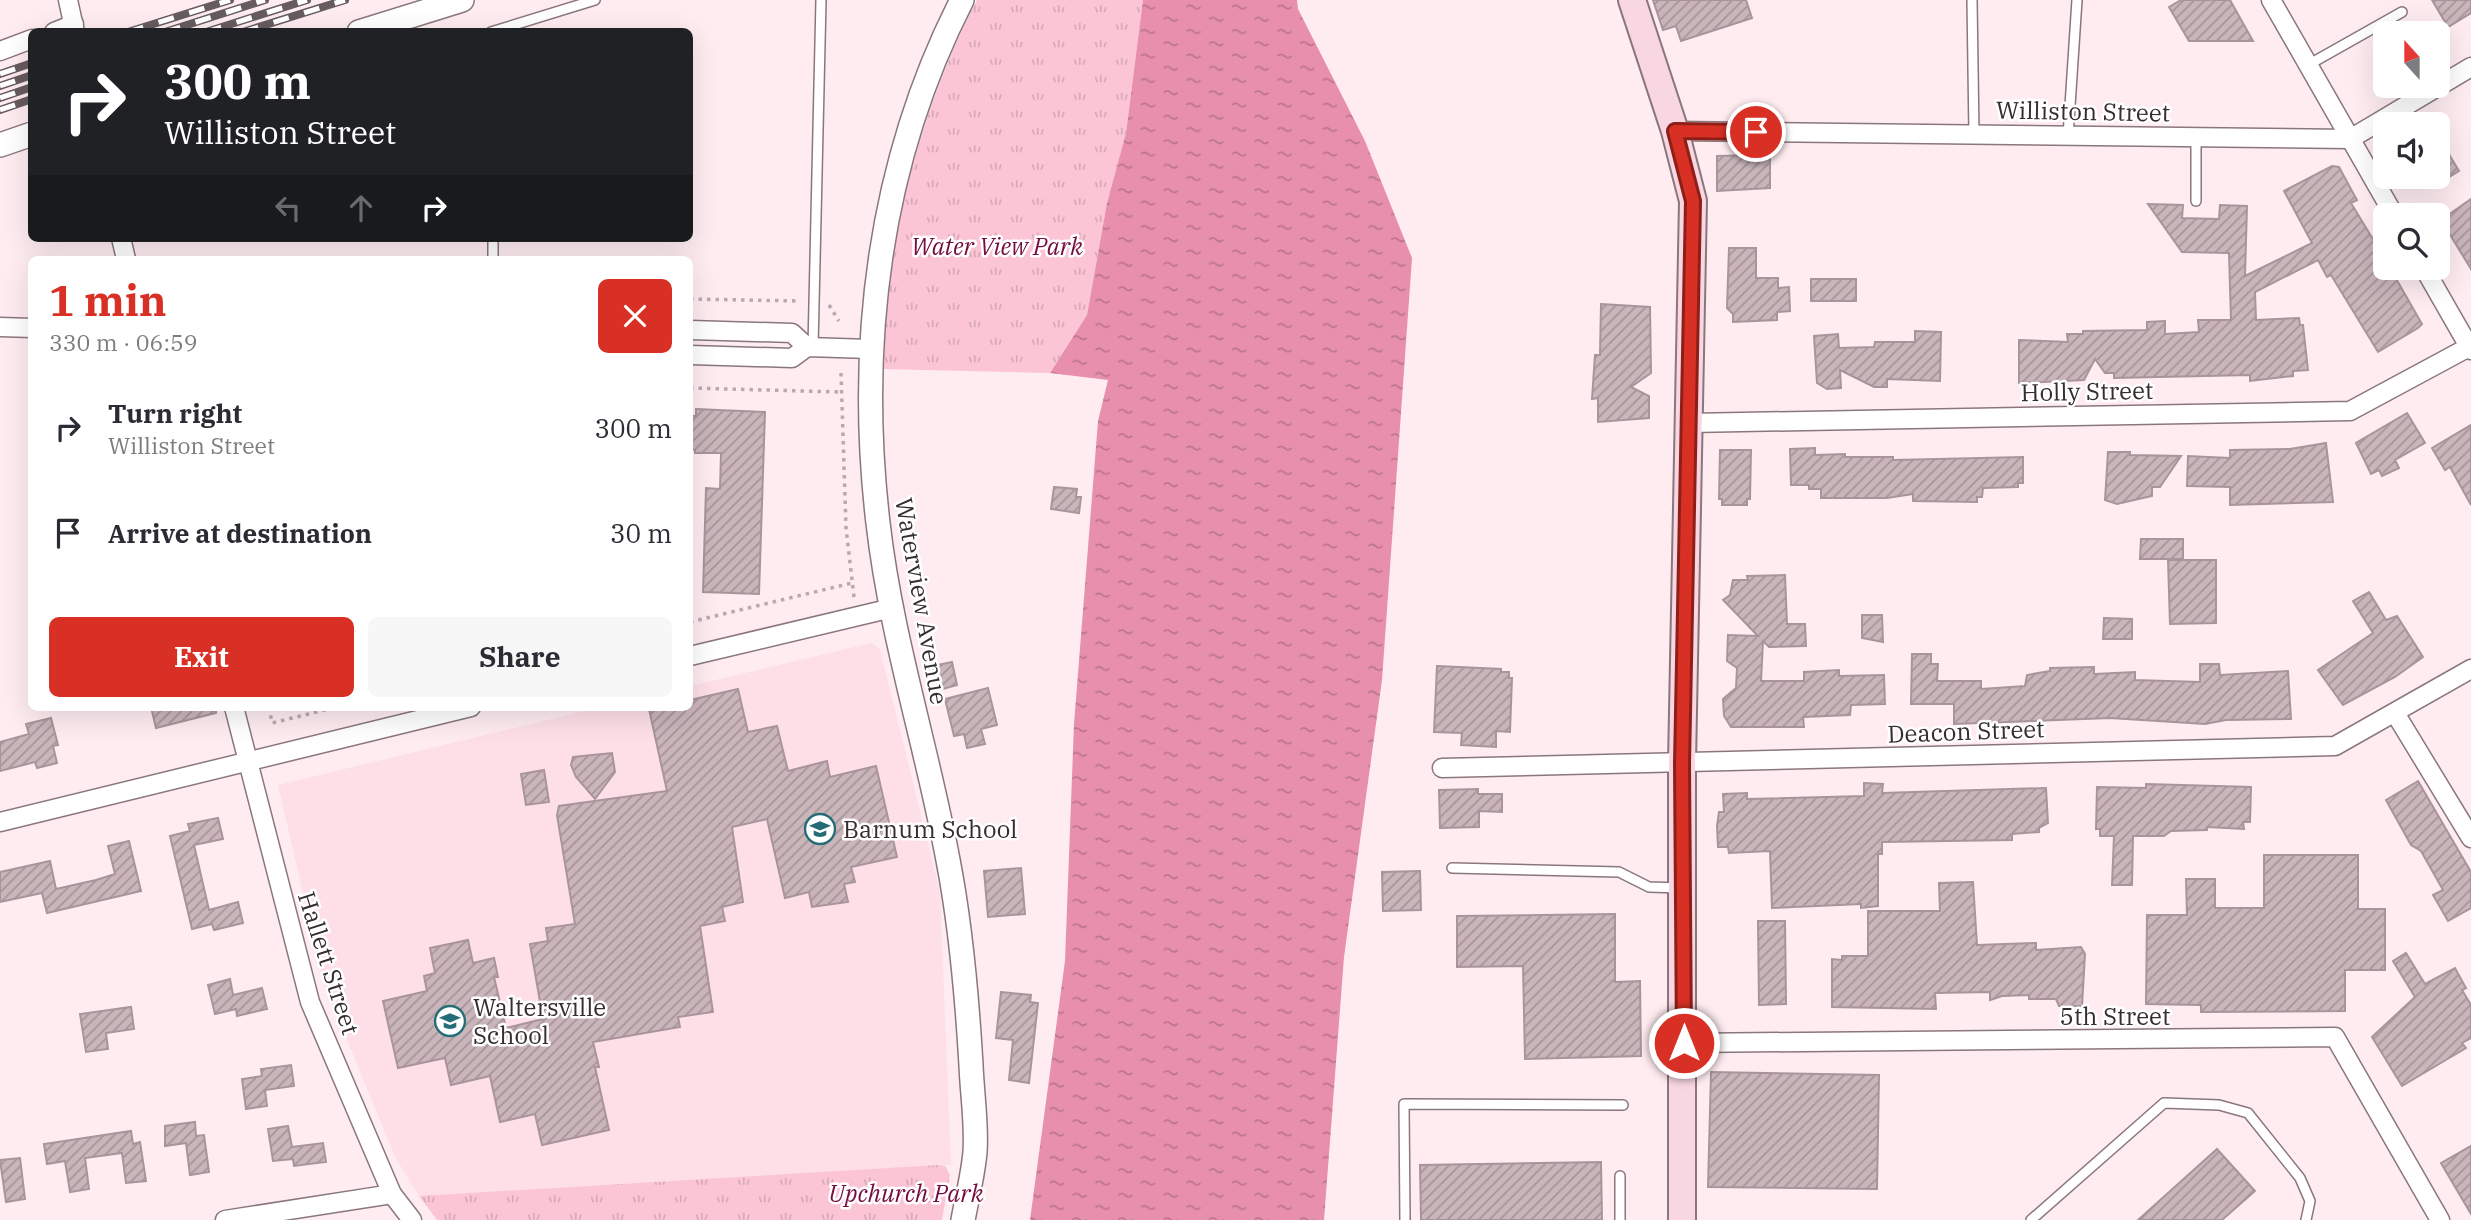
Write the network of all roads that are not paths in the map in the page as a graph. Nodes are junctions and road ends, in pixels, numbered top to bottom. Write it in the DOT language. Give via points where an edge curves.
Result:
graph roads {
  1 [pos="68,0"];
  2 [pos="462,0"];
  3 [pos="594,0"];
  4 [pos="821,0"];
  5 [pos="962,0"];
  6 [pos="1632,0"];
  7 [pos="1972,0"];
  8 [pos="2077,0"];
  9 [pos="2271,0"];
  10 [pos="2402,12"];
  11 [pos="74,28"];
  12 [pos="372,28"];
  13 [pos="504,28"];
  14 [pos="28,40"];
  15 [pos="0,51"];
  16 [pos="2308,65"];
  17 [pos="2471,67"];
  18 [pos="1675,131"];
  19 [pos="28,135"];
  20 [pos="1975,135"];
  21 [pos="2068,136"];
  22 [pos="2196,137"];
  23 [pos="2350,139"];
  24 [pos="0,145"];
  25 [pos="2196,201"];
  26 [pos="2386,203"];
  27 [pos="2431,280"];
  28 [pos="0,327"];
  29 [pos="28,328"];
  30 [pos="693,330"];
  31 [pos="810,347"];
  32 [pos="2470,348"];
  33 [pos="870,349"];
  34 [pos="693,355"];
  35 [pos="1690,423"];
  36 [pos="892,608"];
  37 [pos="693,655"];
  38 [pos="2471,669"];
  39 [pos="235,711"];
  40 [pos="454,711"];
  41 [pos="2395,713"];
  42 [pos="247,761"];
  43 [pos="1682,764"];
  44 [pos="1442,768"];
  45 [pos="0,822"];
  46 [pos="2471,838"];
  47 [pos="1452,868"];
  48 [pos="1683,888"];
  49 [pos="1684,1043"];
  50 [pos="1623,1105"];
  51 [pos="1620,1176"];
  52 [pos="392,1195"];
  53 [pos="225,1220"];
  54 [pos="412,1220"];
  55 [pos="963,1220"];
  56 [pos="1405,1220"];
  57 [pos="1620,1220"];
  58 [pos="1682,1220"];
  59 [pos="2031,1220"];
  60 [pos="2306,1220"];
  61 [pos="2440,1220"];
  1 -- 11 [label="street"];
  2 -- 12 [label="street"];
  3 -- 13 [label="lane"];
  4 -- 31 [label="lane"];
  5 -- 33 [label="street, Waterview Avenue" via="925,80 903,147 879,259"];
  6 -- 18 [label="main road"];
  7 -- 20 [label="lane"];
  8 -- 21 [label="lane"];
  9 -- 16 [label="street"];
  10 -- 16 [label="lane"];
  14 -- 15 [label="street"];
  16 -- 23 [label="street"];
  17 -- 23 [label="street"];
  18 -- 20 [label="street, Williston Street"];
  18 -- 35 [label="main road" via="1693,201"];
  19 -- 24 [label="street"];
  20 -- 21 [label="street, Williston Street"];
  21 -- 22 [label="street, Williston Street"];
  22 -- 23 [label="street, Williston Street"];
  22 -- 25 [label="lane"];
  23 -- 26 [label="street"];
  27 -- 32 [label="street"];
  28 -- 29 [label="street"];
  30 -- 31 [label="street" via="792,333"];
  31 -- 33 [label="street"];
  31 -- 34 [label="street" via="792,358"];
  32 -- 35 [label="street, Holly Street" via="2350,411"];
  33 -- 36 [label="street, Waterview Avenue" via="878,524"];
  35 -- 43 [label="main road"];
  36 -- 37 [label="street"];
  36 -- 55 [label="street, Waterview Avenue" via="948,860 966,985 975,1151"];
  38 -- 41 [label="street, Deacon Street"];
  39 -- 42 [label="street, Hallett Street"];
  40 -- 42 [label="street"];
  41 -- 43 [label="street, Deacon Street" via="2335,746"];
  41 -- 46 [label="street"];
  42 -- 45 [label="street"];
  42 -- 52 [label="street, Hallett Street" via="310,1002"];
  43 -- 44 [label="street, Deacon Street"];
  43 -- 48 [label="main road"];
  47 -- 48 [label="lane" via="1619,872 1649,887"];
  48 -- 49 [label="main road"];
  49 -- 58 [label="main road"];
  49 -- 61 [label="street, 5th Street" via="2335,1037"];
  50 -- 56 [label="lane" via="1404,1104"];
  51 -- 57 [label="lane"];
  52 -- 53 [label="street"];
  52 -- 54 [label="street, Hallett Street"];
  59 -- 60 [label="lane" via="2164,1103 2219,1105 2248,1113 2300,1178 2310,1201"];
}
